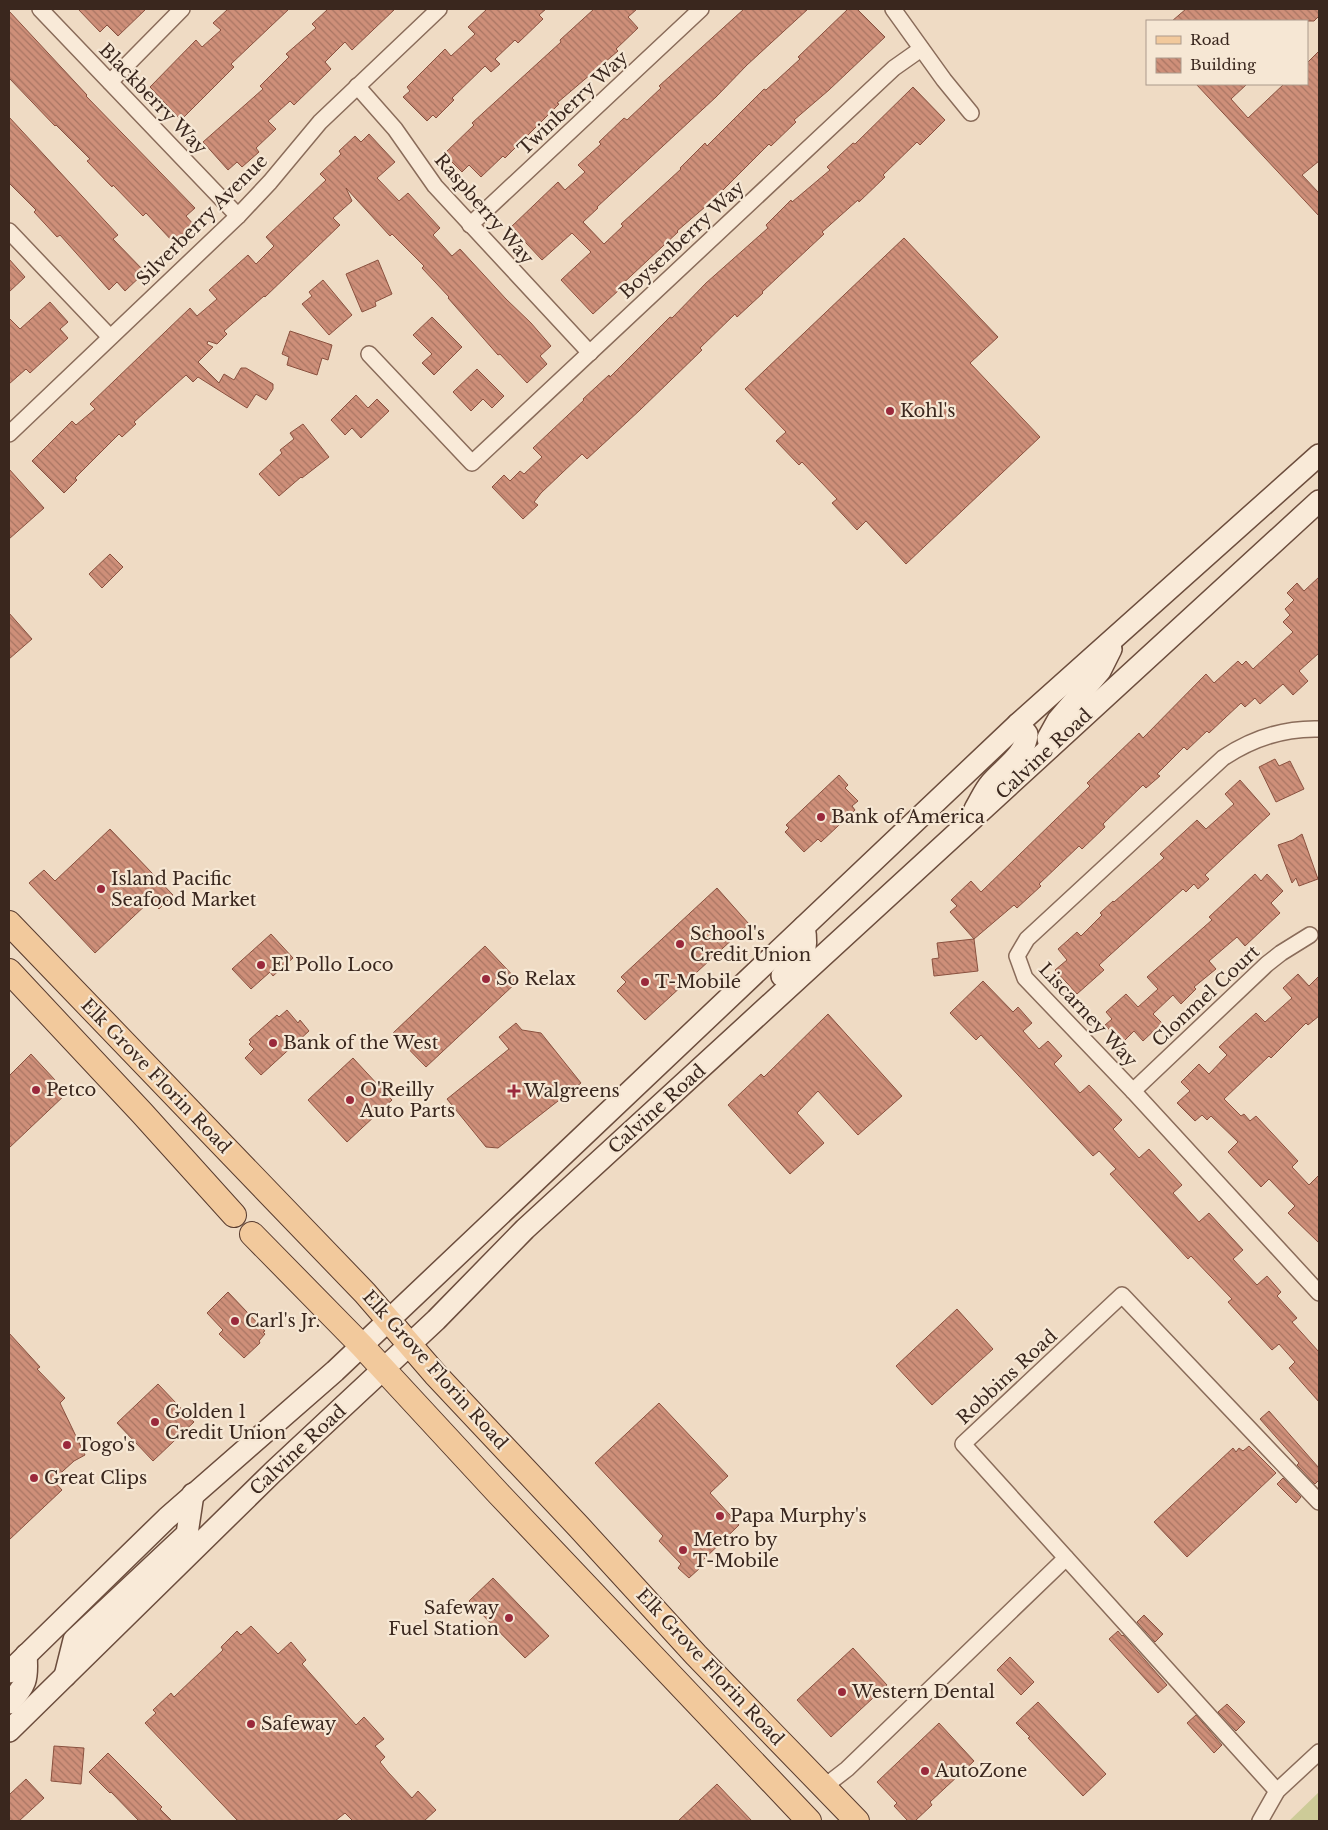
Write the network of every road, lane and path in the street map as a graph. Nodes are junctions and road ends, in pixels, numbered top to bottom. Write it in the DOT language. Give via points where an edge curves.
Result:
graph roads {
  1 [pos="40,9"];
  2 [pos="182,9"];
  3 [pos="440,9"];
  4 [pos="701,9"];
  5 [pos="893,9"];
  6 [pos="921,48"];
  7 [pos="110,82"];
  8 [pos="357,86"];
  9 [pos="971,113"];
  10 [pos="238,216"];
  11 [pos="470,225"];
  12 [pos="9,231"];
  13 [pos="110,337"];
  14 [pos="590,353"];
  15 [pos="369,354"];
  16 [pos="9,434"];
  17 [pos="1319,455"];
  18 [pos="1319,501"];
  19 [pos="1118,635"];
  20 [pos="1018,724"];
  21 [pos="1319,729"];
  22 [pos="1051,748"];
  23 [pos="964,828"];
  24 [pos="9,923"];
  25 [pos="804,927"];
  26 [pos="1310,935"];
  27 [pos="9,971"];
  28 [pos="741,1032"];
  29 [pos="1133,1091"];
  30 [pos="234,1215"];
  31 [pos="252,1234"];
  32 [pos="1319,1293"];
  33 [pos="389,1320"];
  34 [pos="410,1345"];
  35 [pos="362,1346"];
  36 [pos="384,1369"];
  37 [pos="193,1494"];
  38 [pos="1319,1502"];
  39 [pos="1066,1558"];
  40 [pos="628,1631"];
  41 [pos="26,1655"];
  42 [pos="696,1655"];
  43 [pos="9,1672"];
  44 [pos="65,1676"];
  45 [pos="9,1703"];
  46 [pos="9,1731"];
  47 [pos="1319,1752"];
  48 [pos="825,1786"];
  49 [pos="1277,1791"];
  50 [pos="809,1821"];
  51 [pos="857,1821"];
  52 [pos="1260,1821"];
  1 -- 7 [label="street, Blackberry Way"];
  2 -- 7 [label="street"];
  3 -- 8 [label="street, Silverberry Avenue"];
  4 -- 11 [label="street, Twinberry Way"];
  5 -- 6 [label="street"];
  6 -- 9 [label="street"];
  6 -- 14 [label="street, Boysenberry Way" via="894,68"];
  7 -- 10 [label="street, Blackberry Way"];
  8 -- 10 [label="street, Silverberry Avenue" via="320,122"];
  8 -- 11 [label="street, Raspberry Way" via="395,129 434,186"];
  10 -- 13 [label="street, Silverberry Avenue"];
  11 -- 14 [label="street, Raspberry Way"];
  12 -- 13 [label="street"];
  13 -- 16 [label="street, Silverberry Avenue"];
  14 -- 15 [label="street, Boysenberry Way" via="472,463"];
  17 -- 19 [label="main road, Calvine Road"];
  18 -- 22 [label="main road, Calvine Road"];
  19 -- 20 [label="main road, Calvine Road"];
  19 -- 22 [label="main road" via="1100,671 1058,720 1047,741"];
  20 -- 23 [label="main road" via="1027,734 1023,750 988,786"];
  20 -- 25 [label="main road, Calvine Road"];
  21 -- 29 [label="street, Liscarney Way" via="1301,729 1265,737 1223,758 1027,939 1017,956 1025,978"];
  22 -- 23 [label="main road, Calvine Road"];
  23 -- 28 [label="main road, Calvine Road"];
  24 -- 33 [label="main road, Elk Grove Florin Road"];
  25 -- 28 [label="main road" via="806,951 756,1001"];
  25 -- 33 [label="main road, Calvine Road"];
  26 -- 29 [label="street, Clonmel Court" via="1267,964"];
  27 -- 30 [label="main road, Elk Grove Florin Road"];
  28 -- 34 [label="main road, Calvine Road" via="525,1230"];
  29 -- 32 [label="street, Liscarney Way"];
  30 -- 31 [label="main road, Elk Grove Florin Road"];
  31 -- 35 [label="main road, Elk Grove Florin Road"];
  33 -- 34 [label="main road, Elk Grove Florin Road"];
  33 -- 35 [label="main road, Calvine Road"];
  34 -- 36 [label="main road, Calvine Road"];
  34 -- 42 [label="main road, Elk Grove Florin Road"];
  35 -- 36 [label="main road, Elk Grove Florin Road"];
  35 -- 37 [label="main road, Calvine Road"];
  36 -- 40 [label="main road, Elk Grove Florin Road"];
  36 -- 44 [label="main road, Calvine Road"];
  37 -- 41 [label="main road, Calvine Road"];
  37 -- 44 [label="main road" via="187,1534 74,1640"];
  38 -- 39 [label="street, Robbins Road" via="1122,1296 962,1444"];
  39 -- 48 [label="street" via="847,1769"];
  39 -- 49 [label="street, Robbins Road"];
  40 -- 42 [label="main road" via="642,1630 673,1650"];
  40 -- 50 [label="main road, Elk Grove Florin Road"];
  41 -- 43 [label="main road, Calvine Road"];
  41 -- 45 [label="main road" via="26,1682"];
  42 -- 48 [label="main road, Elk Grove Florin Road"];
  44 -- 46 [label="main road, Calvine Road"];
  47 -- 49 [label="street"];
  48 -- 51 [label="main road, Elk Grove Florin Road"];
  49 -- 52 [label="street"];
}
